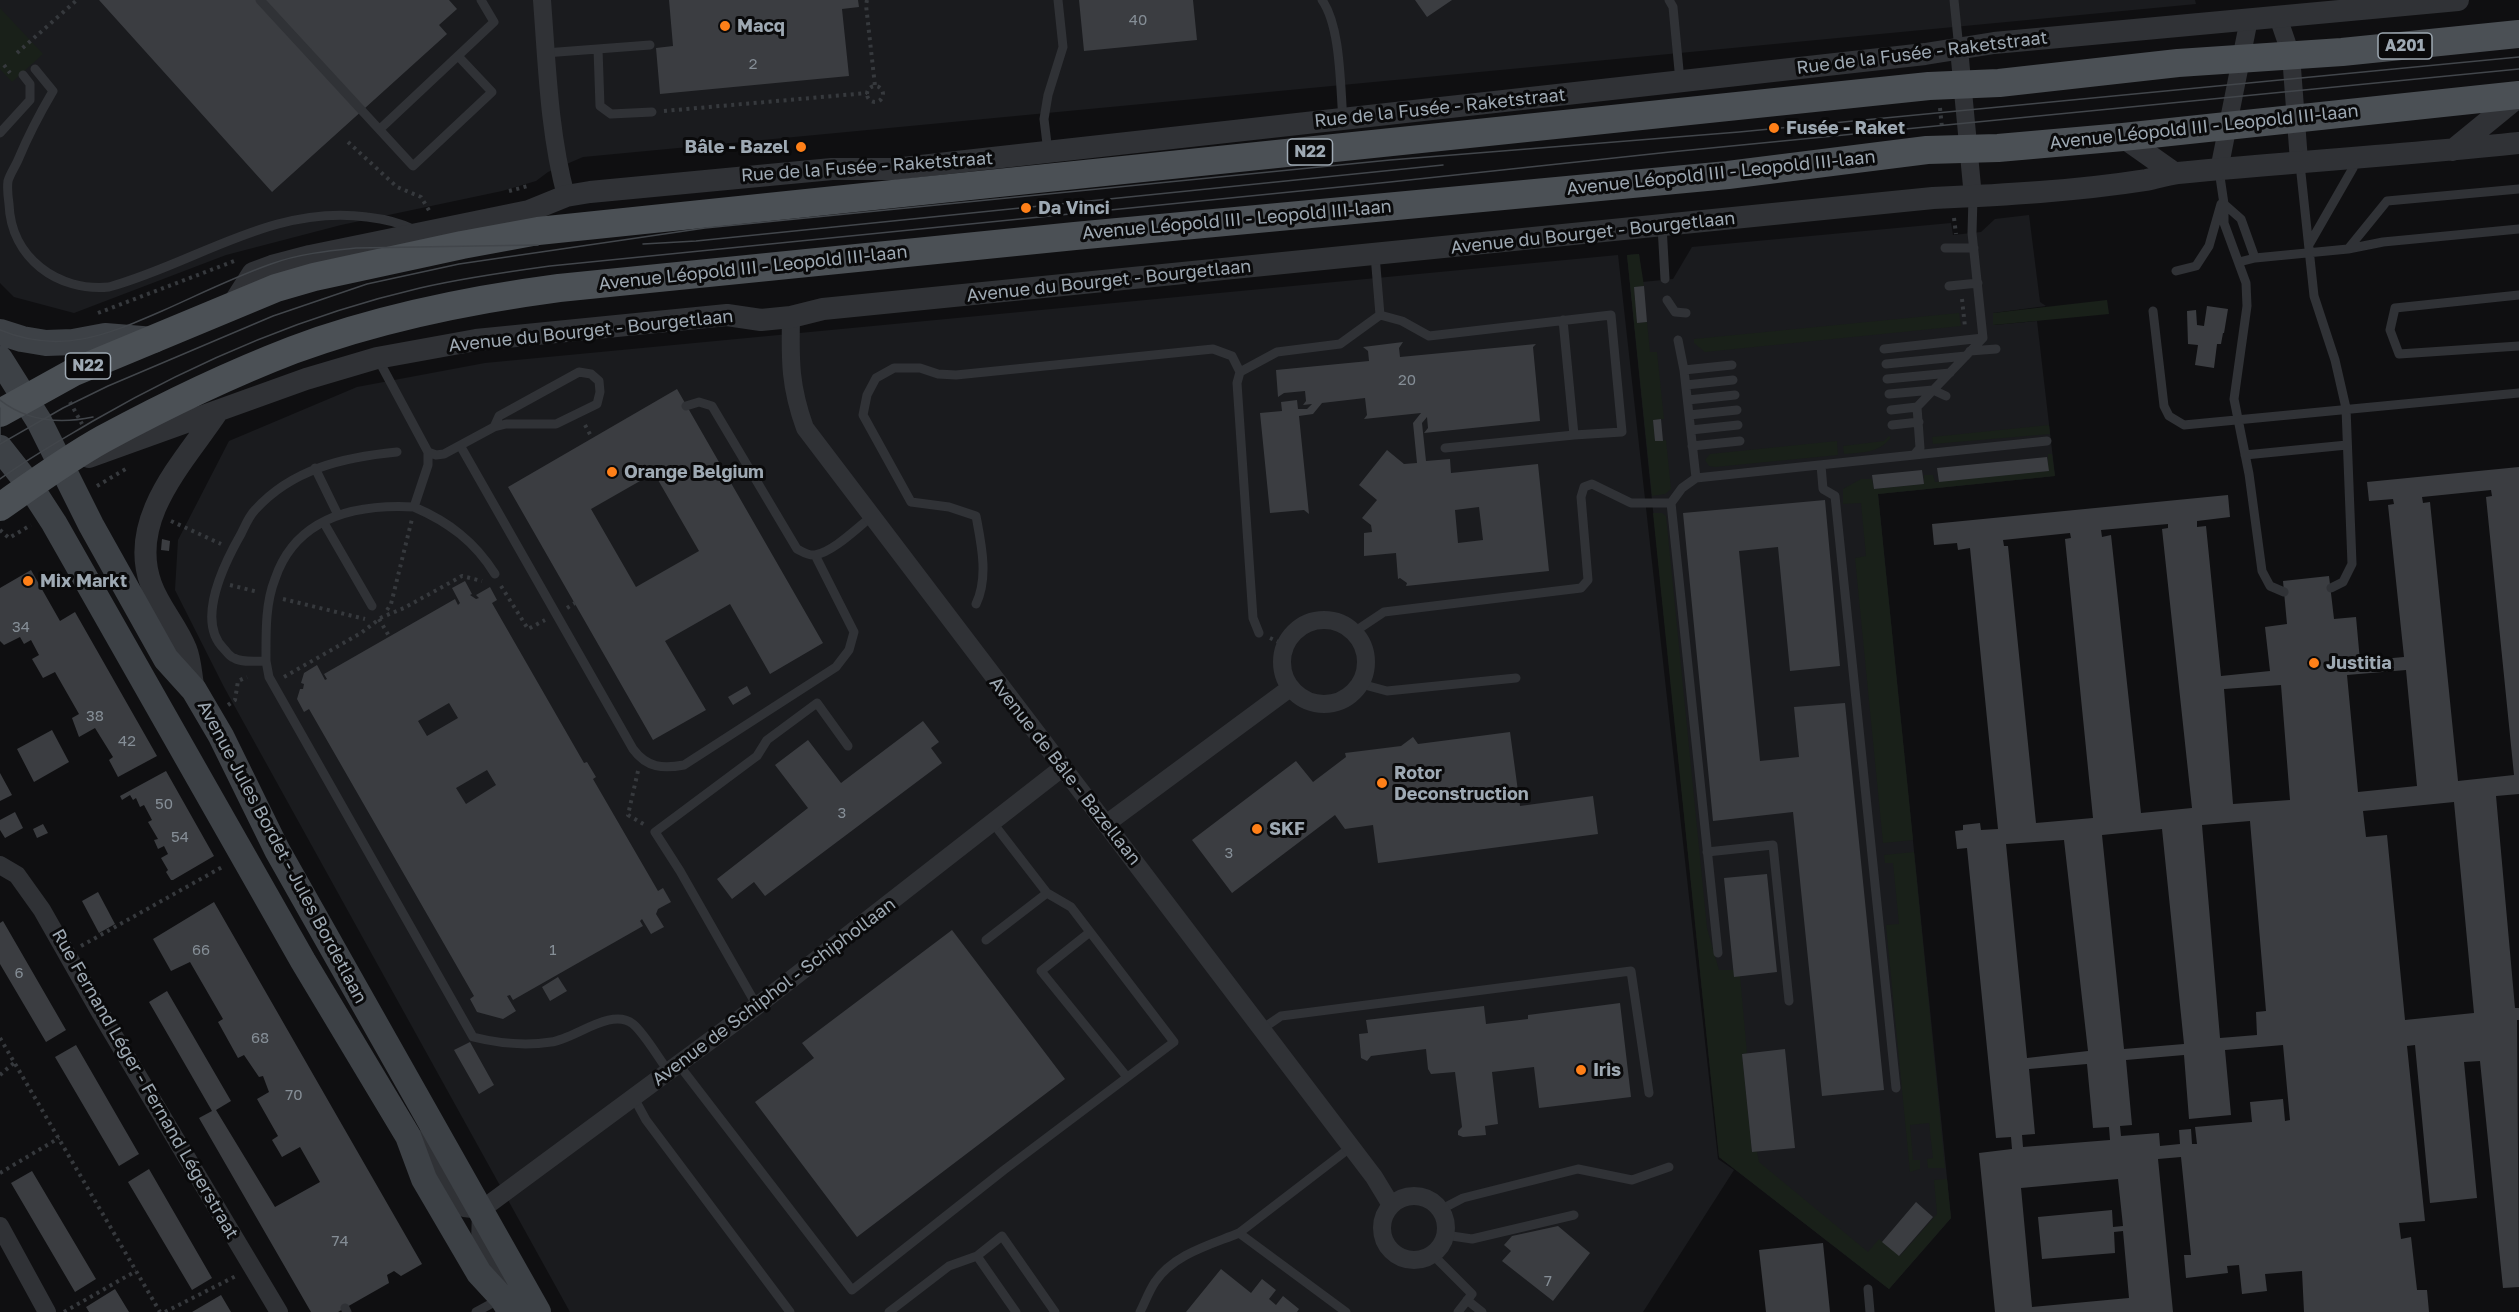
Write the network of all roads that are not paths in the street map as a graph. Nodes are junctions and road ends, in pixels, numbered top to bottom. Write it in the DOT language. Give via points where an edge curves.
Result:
graph roads {
  1 [pos="260,0"];
  2 [pos="480,0"];
  3 [pos="542,0"];
  4 [pos="1058,0"];
  5 [pos="1322,0"];
  6 [pos="1669,0"];
  7 [pos="1954,0"];
  8 [pos="2458,0"];
  9 [pos="2278,17"];
  10 [pos="2249,19"];
  11 [pos="2519,34"];
  12 [pos="650,45"];
  13 [pos="598,49"];
  14 [pos="1959,49"];
  15 [pos="545,53"];
  16 [pos="458,56"];
  17 [pos="2291,56"];
  18 [pos="2241,58"];
  19 [pos="35,69"];
  20 [pos="18,76"];
  21 [pos="1680,81"];
  22 [pos="1962,84"];
  23 [pos="2519,96"];
  24 [pos="652,112"];
  25 [pos="2296,118"];
  26 [pos="1343,119"];
  27 [pos="2228,125"];
  28 [pos="380,129"];
  29 [pos="0,133"];
  30 [pos="2123,137"];
  31 [pos="2519,143"];
  32 [pos="1968,149"];
  33 [pos="2453,150"];
  34 [pos="1048,152"];
  35 [pos="2355,159"];
  36 [pos="2299,161"];
  37 [pos="2219,170"];
  38 [pos="2175,173"];
  39 [pos="2519,189"];
  40 [pos="566,196"];
  41 [pos="1973,197"];
  42 [pos="2223,201"];
  43 [pos="1662,226"];
  44 [pos="2519,229"];
  45 [pos="440,230"];
  46 [pos="1945,248"];
  47 [pos="1974,248"];
  48 [pos="2310,248"];
  49 [pos="2348,249"];
  50 [pos="1375,255"];
  51 [pos="2255,258"];
  52 [pos="2239,262"];
  53 [pos="2176,270"];
  54 [pos="1665,279"];
  55 [pos="1978,284"];
  56 [pos="1949,286"];
  57 [pos="2519,295"];
  58 [pos="1667,300"];
  59 [pos="232,306"];
  60 [pos="2153,311"];
  61 [pos="1686,313"];
  62 [pos="1380,315"];
  63 [pos="791,317"];
  64 [pos="1563,320"];
  65 [pos="0,332"];
  66 [pos="1983,338"];
  67 [pos="154,340"];
  68 [pos="1678,340"];
  69 [pos="2519,346"];
  70 [pos="1884,349"];
  71 [pos="1996,349"];
  72 [pos="1968,353"];
  73 [pos="377,358"];
  74 [pos="0,359"];
  75 [pos="1732,364"];
  76 [pos="1886,364"];
  77 [pos="1684,370"];
  78 [pos="1240,372"];
  79 [pos="1950,373"];
  80 [pos="1887,379"];
  81 [pos="1733,380"];
  82 [pos="1686,385"];
  83 [pos="1933,390"];
  84 [pos="2519,393"];
  85 [pos="1889,394"];
  86 [pos="1735,395"];
  87 [pos="1946,396"];
  88 [pos="24,398"];
  89 [pos="1688,400"];
  90 [pos="686,406"];
  91 [pos="1917,407"];
  92 [pos="2346,408"];
  93 [pos="1737,410"];
  94 [pos="1891,410"];
  95 [pos="218,411"];
  96 [pos="0,413"];
  97 [pos="1689,415"];
  98 [pos="2238,418"];
  99 [pos="1918,422"];
  100 [pos="1738,425"];
  101 [pos="1892,425"];
  102 [pos="494,427"];
  103 [pos="1691,430"];
  104 [pos="1574,435"];
  105 [pos="1740,441"];
  106 [pos="2047,441"];
  107 [pos="2347,445"];
  108 [pos="1692,446"];
  109 [pos="461,447"];
  110 [pos="0,448"];
  111 [pos="1445,448"];
  112 [pos="95,450"];
  113 [pos="397,452"];
  114 [pos="428,452"];
  115 [pos="1914,455"];
  116 [pos="2246,456"];
  117 [pos="1821,465"];
  118 [pos="62,466"];
  119 [pos="315,468"];
  120 [pos="1696,478"];
  121 [pos="30,486"];
  122 [pos="1671,503"];
  123 [pos="0,507"];
  124 [pos="414,507"];
  125 [pos="338,515"];
  126 [pos="871,517"];
  127 [pos="324,523"];
  128 [pos="815,555"];
  129 [pos="495,574"];
  130 [pos="2331,588"];
  131 [pos="2284,592"];
  132 [pos="976,604"];
  133 [pos="372,606"];
  134 [pos="1354,632"];
  135 [pos="1258,633"];
  136 [pos="266,661"];
  137 [pos="1516,678"];
  138 [pos="1361,684"];
  139 [pos="1290,688"];
  140 [pos="194,690"];
  141 [pos="848,746"];
  142 [pos="1062,768"];
  143 [pos="993,823"];
  144 [pos="1106,824"];
  145 [pos="1707,852"];
  146 [pos="0,864"];
  147 [pos="1047,894"];
  148 [pos="1090,932"];
  149 [pos="986,940"];
  150 [pos="1718,953"];
  151 [pos="1789,1001"];
  152 [pos="758,1006"];
  153 [pos="1262,1029"];
  154 [pos="674,1069"];
  155 [pos="1127,1077"];
  156 [pos="1896,1088"];
  157 [pos="1648,1093"];
  158 [pos="384,1097"];
  159 [pos="634,1098"];
  160 [pos="1351,1147"];
  161 [pos="1669,1167"];
  162 [pos="1391,1205"];
  163 [pos="481,1210"];
  164 [pos="1440,1210"];
  165 [pos="1574,1215"];
  166 [pos="0,1226"];
  167 [pos="1239,1233"];
  168 [pos="1445,1235"];
  169 [pos="1432,1254"];
  170 [pos="977,1256"];
  171 [pos="1868,1289"];
  172 [pos="1467,1300"];
  173 [pos="506,1305"];
  174 [pos="47,1312"];
  175 [pos="279,1312"];
  176 [pos="476,1312"];
  177 [pos="538,1312"];
  178 [pos="790,1312"];
  179 [pos="889,1312"];
  180 [pos="1016,1312"];
  181 [pos="1055,1312"];
  182 [pos="1140,1312"];
  183 [pos="1346,1312"];
  184 [pos="1458,1312"];
  185 [pos="1482,1312"];
  186 [pos="1870,1312"];
  1 -- 28 [label="lane"];
  2 -- 16 [label="lane" via="494,22"];
  3 -- 15 [label="street"];
  4 -- 34 [label="lane" via="1063,47 1044,119"];
  5 -- 26 [label="lane" via="1334,35"];
  6 -- 21 [label="lane" via="1673,7"];
  7 -- 14 [label="lane"];
  8 -- 9 [label="street, Rue de la Fusée - Raketstraat"];
  9 -- 10 [label="street, Rue de la Fusée - Raketstraat"];
  9 -- 17 [label="street"];
  10 -- 14 [label="street, Rue de la Fusée - Raketstraat"];
  10 -- 18 [label="street"];
  11 -- 17 [label="main road, A201"];
  12 -- 13 [label="lane"];
  13 -- 15 [label="lane"];
  13 -- 24 [label="lane" via="600,106 611,114"];
  14 -- 21 [label="street, Rue de la Fusée - Raketstraat"];
  14 -- 22 [label="street"];
  15 -- 40 [label="street" via="556,157"];
  16 -- 28 [label="lane"];
  16 -- 28 [label="lane" via="492,92 413,166"];
  17 -- 18 [label="main road, N22"];
  17 -- 25 [label="street"];
  18 -- 22 [label="main road, N22"];
  18 -- 27 [label="street"];
  19 -- 45 [label="lane" via="53,91 8,182 9,214 25,250 39,267 62,282 102,288 125,283 234,237 315,215 348,214"];
  20 -- 29 [label="lane" via="30,84 30,100"];
  21 -- 26 [label="street, Rue de la Fusée - Raketstraat"];
  22 -- 32 [label="street"];
  22 -- 45 [label="main road, N22" via="538,231"];
  23 -- 25 [label="main road, Avenue Léopold III - Leopold III-laan"];
  23 -- 33 [label="street"];
  25 -- 27 [label="main road, Avenue Léopold III - Leopold III-laan"];
  25 -- 36 [label="street"];
  26 -- 34 [label="street, Rue de la Fusée - Raketstraat"];
  27 -- 30 [label="main road, Avenue Léopold III - Leopold III-laan"];
  27 -- 37 [label="street"];
  30 -- 32 [label="main road, Avenue Léopold III - Leopold III-laan"];
  30 -- 38 [label="street"];
  31 -- 33 [label="street, Avenue du Bourget - Bourgetlaan"];
  32 -- 41 [label="street"];
  32 -- 112 [label="main road, Avenue Léopold III - Leopold III-laan" via="1928,150 1728,175 1075,236 486,298 403,317 293,350 227,378"];
  33 -- 35 [label="street, Avenue du Bourget - Bourgetlaan"];
  34 -- 40 [label="street, Rue de la Fusée - Raketstraat" via="894,169 770,173"];
  35 -- 36 [label="street, Avenue du Bourget - Bourgetlaan"];
  35 -- 48 [label="lane"];
  36 -- 37 [label="street, Avenue du Bourget - Bourgetlaan"];
  36 -- 48 [label="lane"];
  37 -- 38 [label="street, Avenue du Bourget - Bourgetlaan"];
  37 -- 42 [label="lane"];
  38 -- 41 [label="street, Avenue du Bourget - Bourgetlaan" via="2148,180"];
  39 -- 49 [label="lane" via="2387,201"];
  40 -- 45 [label="street, Rue de la Fusée - Raketstraat" via="529,211"];
  41 -- 43 [label="street, Avenue du Bourget - Bourgetlaan"];
  41 -- 47 [label="lane"];
  42 -- 51 [label="lane" via="2241,219"];
  42 -- 52 [label="lane" via="2224,223"];
  42 -- 53 [label="lane" via="2209,246 2196,266"];
  43 -- 50 [label="street, Avenue du Bourget - Bourgetlaan"];
  43 -- 54 [label="lane"];
  44 -- 49 [label="lane"];
  45 -- 59 [label="main road, N22"];
  45 -- 59 [label="street, Rue de la Fusée - Raketstraat" via="292,260 253,273"];
  46 -- 47 [label="lane"];
  47 -- 55 [label="lane"];
  48 -- 49 [label="lane"];
  48 -- 51 [label="lane"];
  48 -- 92 [label="lane" via="2314,296"];
  50 -- 62 [label="lane"];
  50 -- 63 [label="street, Avenue du Bourget - Bourgetlaan" via="823,309"];
  51 -- 52 [label="lane"];
  52 -- 98 [label="lane" via="2246,283 2247,306 2234,399"];
  55 -- 56 [label="lane"];
  55 -- 66 [label="lane"];
  57 -- 69 [label="lane" via="2395,308 2390,330 2399,354"];
  58 -- 61 [label="lane" via="1675,312"];
  59 -- 67 [label="main road, N22"];
  60 -- 98 [label="lane" via="2164,406 2169,416 2184,425"];
  62 -- 64 [label="lane" via="1429,336"];
  62 -- 78 [label="lane" via="1340,344 1277,352"];
  63 -- 73 [label="street, Avenue du Bourget - Bourgetlaan" via="761,320 727,315 476,340"];
  63 -- 126 [label="street, Avenue de Bâle - Bazellaan" via="794,399 805,428"];
  64 -- 104 [label="lane"];
  64 -- 104 [label="lane" via="1611,315 1622,432"];
  65 -- 67 [label="main road" via="40,342 73,342 105,336"];
  66 -- 70 [label="lane"];
  66 -- 72 [label="lane"];
  67 -- 88 [label="main road, N22" via="74,372"];
  68 -- 77 [label="lane"];
  71 -- 72 [label="lane"];
  72 -- 76 [label="lane"];
  72 -- 79 [label="lane"];
  73 -- 95 [label="street, Avenue du Bourget - Bourgetlaan"];
  73 -- 114 [label="lane"];
  74 -- 88 [label="main road"];
  75 -- 77 [label="lane"];
  77 -- 82 [label="lane"];
  78 -- 132 [label="lane" via="1232,356 1213,349 956,375 894,368 876,378 867,395 863,416 911,502 976,516 983,578"];
  78 -- 135 [label="lane" via="1237,383 1248,554 1253,618"];
  79 -- 80 [label="lane"];
  79 -- 83 [label="lane"];
  81 -- 82 [label="lane"];
  82 -- 89 [label="lane"];
  83 -- 85 [label="lane"];
  83 -- 87 [label="lane"];
  83 -- 91 [label="lane"];
  84 -- 92 [label="lane"];
  86 -- 89 [label="lane"];
  88 -- 96 [label="main road, N22"];
  88 -- 118 [label="main road, Avenue Jules Bordet - Jules Bordetlaan"];
  89 -- 97 [label="lane"];
  90 -- 128 [label="lane" via="699,402 712,406 797,549"];
  91 -- 94 [label="lane"];
  91 -- 99 [label="lane"];
  92 -- 98 [label="lane"];
  92 -- 107 [label="lane"];
  93 -- 97 [label="lane"];
  95 -- 112 [label="street, Avenue du Bourget - Bourgetlaan"];
  95 -- 140 [label="street" via="161,494 151,515 147,541 151,584 186,649"];
  97 -- 103 [label="lane"];
  98 -- 116 [label="lane"];
  99 -- 101 [label="lane"];
  99 -- 115 [label="lane" via="1920,448"];
  100 -- 103 [label="lane"];
  102 -- 102 [label="lane" via="556,424 597,404 599,381 591,374 579,372 498,416"];
  102 -- 109 [label="lane"];
  103 -- 108 [label="lane"];
  104 -- 111 [label="lane"];
  105 -- 108 [label="lane"];
  106 -- 115 [label="lane"];
  107 -- 116 [label="lane"];
  107 -- 130 [label="lane" via="2352,564 2343,582"];
  108 -- 120 [label="lane"];
  109 -- 114 [label="lane" via="436,456"];
  109 -- 128 [label="lane" via="641,759 654,766 666,769 684,765 836,668 849,650 854,632"];
  110 -- 121 [label="main road, Avenue Jules Bordet - Jules Bordetlaan"];
  112 -- 118 [label="main road, Avenue Léopold III - Leopold III-laan"];
  113 -- 119 [label="lane" via="344,459"];
  114 -- 124 [label="lane" via="428,465"];
  115 -- 117 [label="lane"];
  116 -- 131 [label="lane" via="2262,571 2270,586"];
  117 -- 120 [label="lane"];
  117 -- 156 [label="lane" via="1823,489 1835,496"];
  118 -- 121 [label="main road, Avenue Léopold III - Leopold III-laan"];
  118 -- 140 [label="main road, Avenue Jules Bordet - Jules Bordetlaan" via="166,659"];
  119 -- 125 [label="lane"];
  119 -- 136 [label="lane" via="275,492 254,511 218,582 213,622 219,645 233,658"];
  120 -- 122 [label="lane"];
  121 -- 123 [label="main road, Avenue Léopold III - Leopold III-laan"];
  121 -- 158 [label="main road, Avenue Jules Bordet - Jules Bordetlaan"];
  122 -- 134 [label="lane" via="1631,503 1592,484 1584,487 1581,497 1588,580 1581,588 1384,612"];
  122 -- 145 [label="lane"];
  124 -- 125 [label="lane" via="362,508"];
  124 -- 129 [label="lane" via="462,534"];
  125 -- 127 [label="lane"];
  126 -- 128 [label="lane" via="828,550"];
  126 -- 142 [label="street, Avenue de Bâle - Bazellaan"];
  127 -- 133 [label="lane"];
  127 -- 136 [label="lane" via="299,538 274,579 267,612"];
  134 -- 138 [label="street" via="1366,657"];
  134 -- 139 [label="street" via="1334,621 1322,620 1300,627 1285,645 1281,659"];
  136 -- 154 [label="lane" via="269,677 472,1037 494,1042 552,1042 611,1019 622,1019 633,1024"];
  137 -- 138 [label="lane" via="1388,691"];
  138 -- 139 [label="street" via="1346,698 1326,705 1306,700"];
  139 -- 144 [label="street"];
  140 -- 163 [label="main road, Avenue Jules Bordet - Jules Bordetlaan" via="282,860"];
  141 -- 152 [label="lane" via="817,703 767,740 757,756 655,832"];
  142 -- 143 [label="street, Avenue de Schiphol - Schiphollaan"];
  142 -- 144 [label="street, Avenue de Bâle - Bazellaan"];
  143 -- 147 [label="lane"];
  143 -- 152 [label="street, Avenue de Schiphol - Schiphollaan"];
  144 -- 153 [label="street, Avenue de Bâle - Bazellaan"];
  145 -- 150 [label="lane"];
  145 -- 151 [label="lane" via="1773,845"];
  146 -- 175 [label="street, Rue Fernand Léger - Fernand Légerstraat" via="16,875 42,910"];
  147 -- 148 [label="lane" via="1071,907"];
  147 -- 149 [label="lane"];
  148 -- 155 [label="lane" via="1174,1042"];
  148 -- 155 [label="lane" via="1041,971"];
  152 -- 154 [label="street, Avenue de Schiphol - Schiphollaan"];
  153 -- 157 [label="lane" via="1281,1016 1631,971"];
  153 -- 160 [label="street, Avenue de Bâle - Bazellaan"];
  154 -- 155 [label="lane" via="852,1290"];
  154 -- 159 [label="street, Avenue de Schiphol - Schiphollaan"];
  158 -- 163 [label="street, Avenue Jules Bordet - Jules Bordetlaan" via="409,1124 455,1201 464,1208"];
  158 -- 173 [label="main road, Avenue Jules Bordet - Jules Bordetlaan" via="408,1136 424,1179 473,1264"];
  159 -- 163 [label="street, Avenue de Schiphol - Schiphollaan"];
  159 -- 178 [label="lane" via="654,1131"];
  160 -- 162 [label="street, Avenue de Bâle - Bazellaan"];
  160 -- 167 [label="lane"];
  161 -- 164 [label="lane" via="1632,1180 1578,1169 1463,1198"];
  162 -- 164 [label="street" via="1411,1196 1422,1197"];
  162 -- 169 [label="street" via="1381,1233 1390,1251 1408,1260"];
  163 -- 173 [label="street" via="480,1243 501,1285"];
  163 -- 177 [label="main road, Avenue Jules Bordet - Jules Bordetlaan"];
  164 -- 168 [label="street"];
  165 -- 168 [label="lane" via="1473,1239"];
  166 -- 174 [label="street"];
  167 -- 182 [label="lane" via="1170,1265 1154,1282"];
  167 -- 183 [label="lane"];
  168 -- 169 [label="street"];
  169 -- 172 [label="lane" via="1472,1294"];
  170 -- 179 [label="lane" via="949,1266"];
  170 -- 180 [label="lane"];
  170 -- 181 [label="lane" via="1002,1236"];
  171 -- 186 [label="lane"];
  172 -- 184 [label="lane"];
  172 -- 185 [label="lane"];
  173 -- 176 [label="lane"];
}
